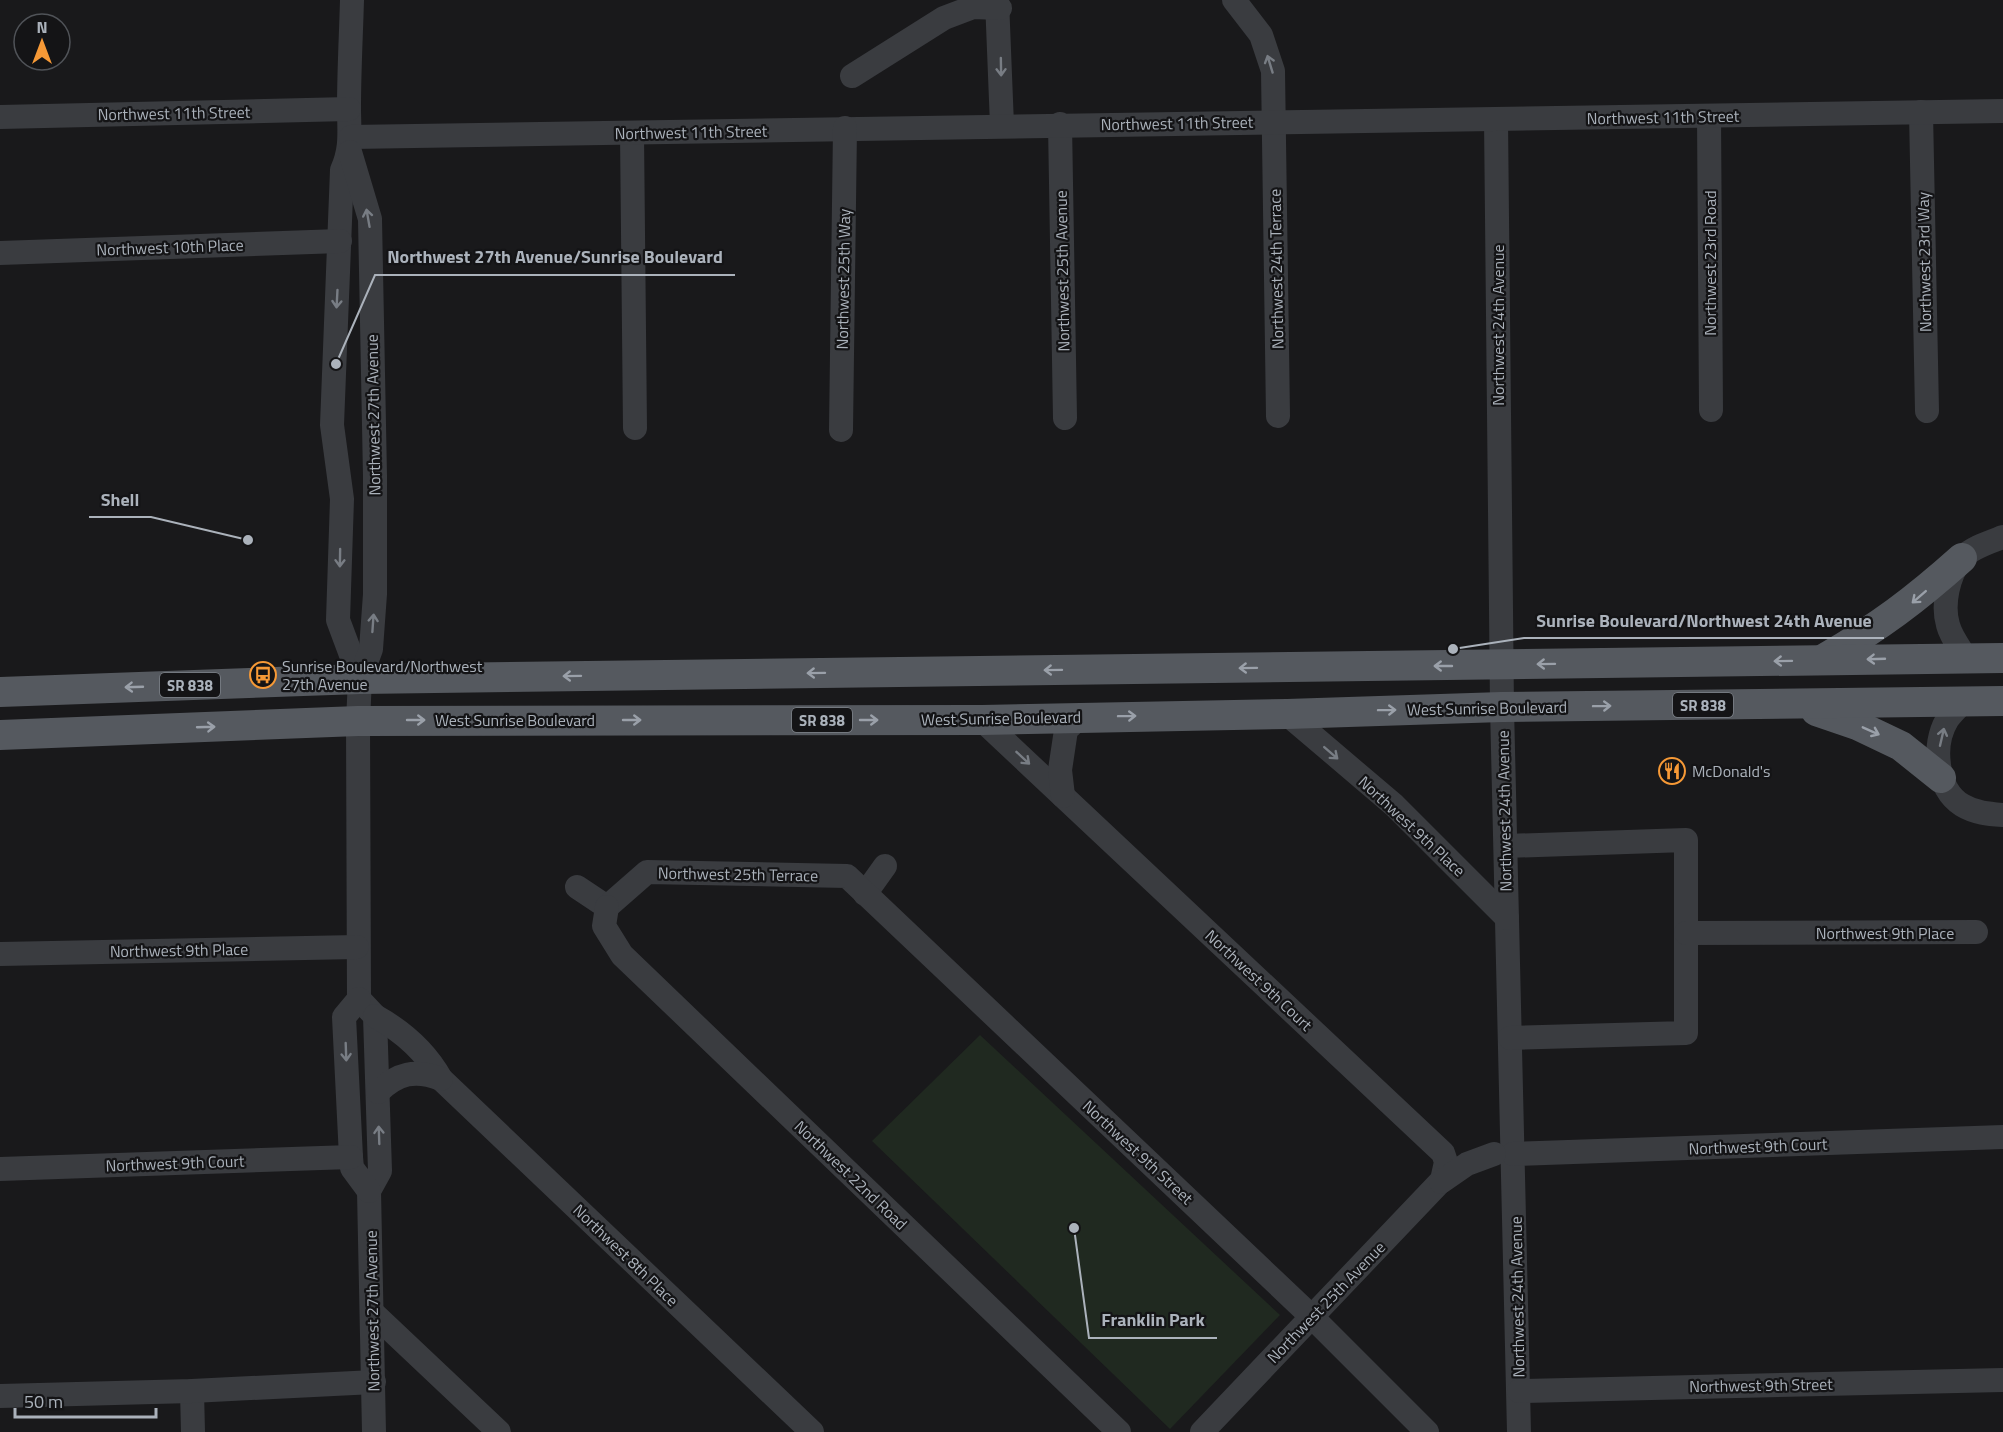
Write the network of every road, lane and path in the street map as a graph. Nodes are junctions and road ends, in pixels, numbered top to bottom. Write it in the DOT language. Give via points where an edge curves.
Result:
graph roads {
  1 [pos="352,0"];
  2 [pos="1234,0"];
  3 [pos="998,4"];
  4 [pos="852,76"];
  5 [pos="349,109"];
  6 [pos="2003,111"];
  7 [pos="1921,112"];
  8 [pos="1709,116"];
  9 [pos="0,117"];
  10 [pos="1496,119"];
  11 [pos="1274,122"];
  12 [pos="1060,124"];
  13 [pos="1002,125"];
  14 [pos="846,128"];
  15 [pos="632,134"];
  16 [pos="350,145"];
  17 [pos="340,241"];
  18 [pos="0,253"];
  19 [pos="1711,410"];
  20 [pos="1927,411"];
  21 [pos="1278,416"];
  22 [pos="1065,418"];
  23 [pos="635,428"];
  24 [pos="841,430"];
  25 [pos="2003,537"];
  26 [pos="1962,558"];
  27 [pos="1966,658"];
  28 [pos="2003,658"];
  29 [pos="1821,660"];
  30 [pos="1501,665"];
  31 [pos="360,679"];
  32 [pos="0,692"];
  33 [pos="2003,701"];
  34 [pos="1962,702"];
  35 [pos="1796,704"];
  36 [pos="1502,707"];
  37 [pos="1287,714"];
  38 [pos="1080,717"];
  39 [pos="982,720"];
  40 [pos="358,721"];
  41 [pos="0,735"];
  42 [pos="1941,778"];
  43 [pos="1063,796"];
  44 [pos="2003,815"];
  45 [pos="1506,846"];
  46 [pos="885,866"];
  47 [pos="847,876"];
  48 [pos="577,887"];
  49 [pos="866,894"];
  50 [pos="607,907"];
  51 [pos="1507,918"];
  52 [pos="1976,932"];
  53 [pos="1686,933"];
  54 [pos="357,947"];
  55 [pos="0,954"];
  56 [pos="367,1008"];
  57 [pos="1510,1038"];
  58 [pos="441,1079"];
  59 [pos="378,1092"];
  60 [pos="2003,1137"];
  61 [pos="1504,1154"];
  62 [pos="351,1157"];
  63 [pos="1442,1167"];
  64 [pos="0,1169"];
  65 [pos="369,1191"];
  66 [pos="373,1313"];
  67 [pos="1312,1317"];
  68 [pos="2003,1380"];
  69 [pos="374,1382"];
  70 [pos="192,1391"];
  71 [pos="1519,1391"];
  72 [pos="0,1396"];
  73 [pos="193,1432"];
  74 [pos="374,1432"];
  75 [pos="499,1432"];
  76 [pos="812,1432"];
  77 [pos="1119,1432"];
  78 [pos="1202,1432"];
  79 [pos="1427,1432"];
  80 [pos="1519,1432"];
  1 -- 5 [label="street, Northwest 27th Avenue"];
  11 -- 2 [label="street, one-way" via="1274,71 1261,35"];
  3 -- 4 [label="street" via="973,6 944,18"];
  3 -- 13 [label="street, one-way"];
  5 -- 9 [label="street, Northwest 11th Street"];
  5 -- 16 [label="street, Northwest 27th Avenue"];
  6 -- 7 [label="street, Northwest 11th Street"];
  7 -- 8 [label="street, Northwest 11th Street"];
  7 -- 20 [label="street, Northwest 23rd Way"];
  8 -- 10 [label="street, Northwest 11th Street"];
  8 -- 19 [label="street, Northwest 23rd Road"];
  10 -- 11 [label="street, Northwest 11th Street"];
  10 -- 30 [label="street, Northwest 24th Avenue"];
  11 -- 12 [label="street, Northwest 11th Street"];
  11 -- 21 [label="street, Northwest 24th Terrace"];
  12 -- 13 [label="street, Northwest 11th Street"];
  12 -- 22 [label="street, Northwest 25th Avenue"];
  13 -- 14 [label="street, Northwest 11th Street"];
  14 -- 15 [label="street, Northwest 11th Street"];
  14 -- 24 [label="street, Northwest 25th Way"];
  15 -- 16 [label="street, Northwest 11th Street"];
  15 -- 23 [label="street"];
  16 -- 17 [label="street, Northwest 27th Avenue" via="342,170"];
  31 -- 16 [label="street, Northwest 27th Avenue, one-way" via="371,650 375,594 372,297 370,219"];
  17 -- 18 [label="street, Northwest 10th Place"];
  17 -- 31 [label="street, Northwest 27th Avenue, one-way" via="332,425 342,499 338,620"];
  25 -- 26 [label="street"];
  26 -- 27 [label="street" via="1951,581 1946,612 1950,632"];
  26 -- 29 [label="main road, one-way" via="1904,609"];
  27 -- 28 [label="main road, SR 838"];
  27 -- 29 [label="main road, SR 838, one-way"];
  29 -- 30 [label="main road, SR 838, one-way"];
  30 -- 31 [label="main road, SR 838, one-way"];
  30 -- 36 [label="street, Northwest 24th Avenue"];
  31 -- 32 [label="main road, SR 838, one-way"];
  31 -- 40 [label="street, Northwest 27th Avenue"];
  33 -- 34 [label="main road, West Sunrise Boulevard / SR 838"];
  34 -- 35 [label="main road, West Sunrise Boulevard / SR 838"];
  42 -- 34 [label="street, one-way" via="1940,740 1947,720"];
  36 -- 35 [label="main road, West Sunrise Boulevard / SR 838, one-way"];
  35 -- 42 [label="main road, one-way" via="1876,733 1901,746"];
  37 -- 36 [label="main road, West Sunrise Boulevard / SR 838, one-way"];
  36 -- 45 [label="street, Northwest 24th Avenue"];
  38 -- 37 [label="main road, West Sunrise Boulevard / SR 838, one-way"];
  37 -- 51 [label="street, Northwest 9th Place, one-way" via="1394,805"];
  38 -- 39 [label="main road, West Sunrise Boulevard / SR 838"];
  38 -- 43 [label="street" via="1066,730 1060,770"];
  40 -- 39 [label="main road, West Sunrise Boulevard / SR 838, one-way"];
  39 -- 43 [label="street, Northwest 9th Court, one-way"];
  41 -- 40 [label="main road, West Sunrise Boulevard / SR 838, one-way"];
  40 -- 54 [label="street, Northwest 27th Avenue"];
  42 -- 44 [label="street" via="1961,805 1980,813"];
  43 -- 63 [label="street, Northwest 9th Court"];
  45 -- 51 [label="street, Northwest 24th Avenue"];
  45 -- 53 [label="street" via="1686,840"];
  46 -- 49 [label="street"];
  47 -- 49 [label="street, Northwest 9th Street"];
  47 -- 50 [label="street, Northwest 25th Terrace" via="647,872"];
  48 -- 50 [label="street"];
  49 -- 67 [label="street, Northwest 9th Street"];
  50 -- 77 [label="street, Northwest 22nd Road" via="604,926 622,955"];
  51 -- 57 [label="street, Northwest 24th Avenue"];
  52 -- 53 [label="street, Northwest 9th Place"];
  53 -- 57 [label="street" via="1686,1033"];
  54 -- 55 [label="street, Northwest 9th Place"];
  54 -- 56 [label="street, Northwest 27th Avenue"];
  56 -- 58 [label="street, Northwest 8th Place" via="431,1062"];
  56 -- 59 [label="street, Northwest 27th Avenue"];
  56 -- 62 [label="street, one-way" via="344,1017"];
  57 -- 61 [label="street, Northwest 24th Avenue"];
  58 -- 59 [label="street" via="415,1072 405,1074"];
  58 -- 76 [label="street, Northwest 8th Place"];
  65 -- 59 [label="street, Northwest 27th Avenue, one-way" via="380,1171"];
  60 -- 61 [label="street, Northwest 9th Court"];
  61 -- 63 [label="street, Northwest 9th Court"];
  61 -- 71 [label="street, Northwest 24th Avenue"];
  62 -- 64 [label="street, Northwest 9th Court"];
  62 -- 65 [label="street" via="352,1168"];
  63 -- 67 [label="street, Northwest 25th Avenue"];
  65 -- 66 [label="street, Northwest 27th Avenue"];
  66 -- 69 [label="street, Northwest 27th Avenue"];
  66 -- 75 [label="street"];
  67 -- 78 [label="street, Northwest 25th Avenue"];
  67 -- 79 [label="street, Northwest 9th Street"];
  68 -- 71 [label="street, Northwest 9th Street"];
  69 -- 70 [label="street"];
  69 -- 74 [label="street, Northwest 27th Avenue"];
  70 -- 72 [label="street"];
  70 -- 73 [label="street"];
  71 -- 80 [label="street, Northwest 24th Avenue"];
}
